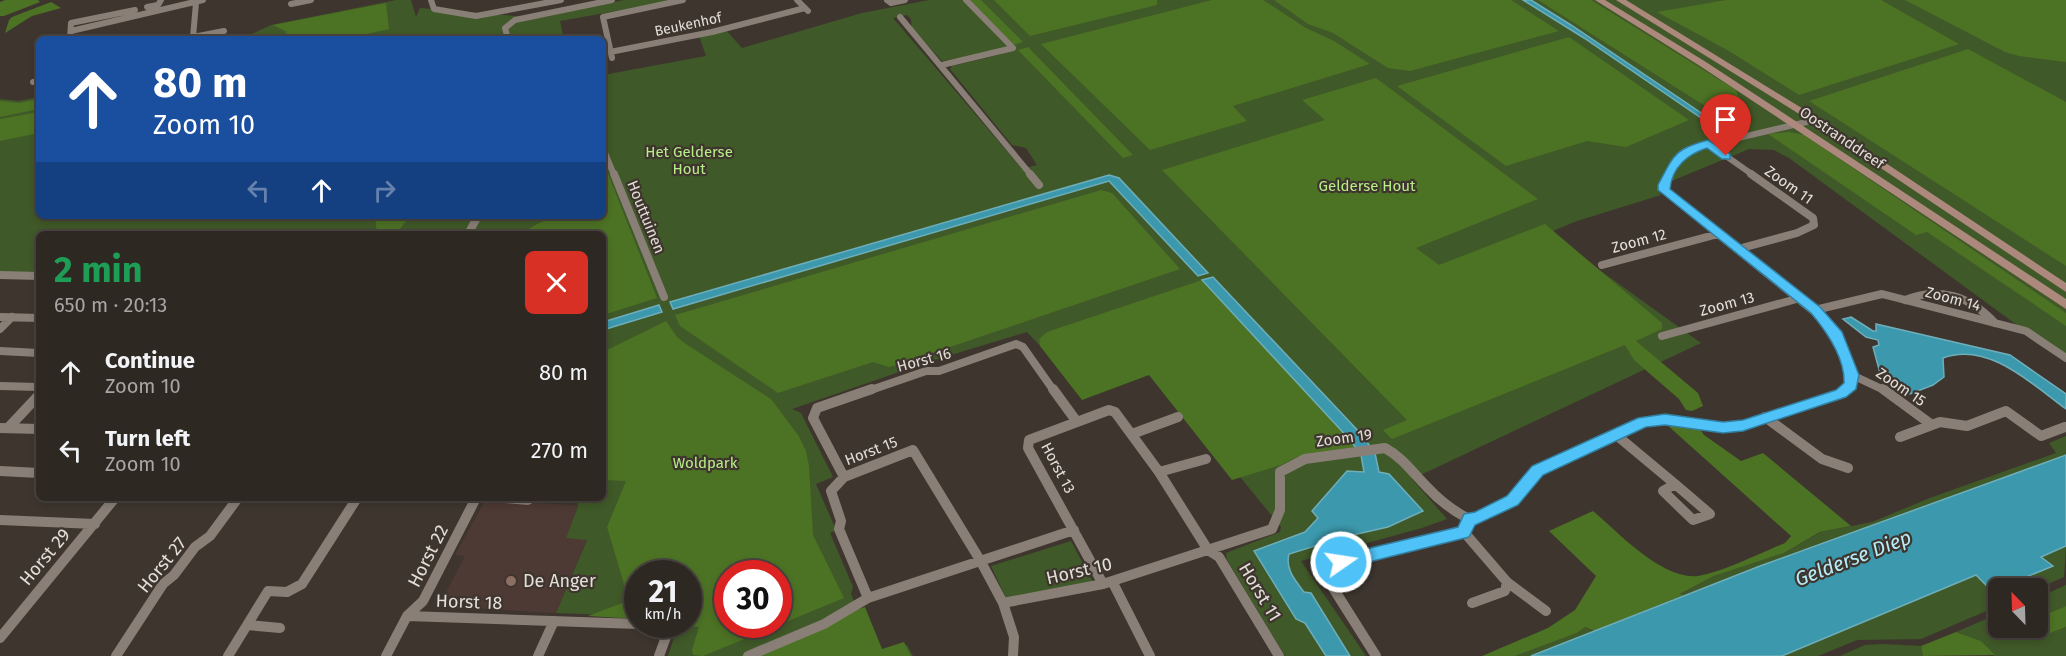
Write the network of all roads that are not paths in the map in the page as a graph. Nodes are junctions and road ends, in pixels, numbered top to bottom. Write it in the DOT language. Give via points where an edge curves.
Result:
graph roads {
  1 [pos="203,0"];
  2 [pos="311,0"];
  3 [pos="431,0"];
  4 [pos="561,0"];
  5 [pos="612,0"];
  6 [pos="683,0"];
  7 [pos="797,0"];
  8 [pos="886,0"];
  9 [pos="905,0"];
  10 [pos="966,0"];
  11 [pos="1599,0"];
  12 [pos="1620,0"];
  13 [pos="196,3"];
  14 [pos="291,4"];
  15 [pos="159,5"];
  16 [pos="900,17"];
  17 [pos="224,31"];
  18 [pos="70,36"];
  19 [pos="193,36"];
  20 [pos="198,36"];
  21 [pos="507,36"];
  22 [pos="942,65"];
  23 [pos="1815,120"];
  24 [pos="1794,124"];
  25 [pos="1708,144"];
  26 [pos="606,155"];
  27 [pos="1039,185"];
  28 [pos="1718,234"];
  29 [pos="1738,249"];
  30 [pos="1602,265"];
  31 [pos="0,275"];
  32 [pos="36,276"];
  33 [pos="2066,288"];
  34 [pos="664,297"];
  35 [pos="1800,298"];
  36 [pos="1905,300"];
  37 [pos="2066,305"];
  38 [pos="1815,310"];
  39 [pos="0,316"];
  40 [pos="12,317"];
  41 [pos="36,318"];
  42 [pos="1995,323"];
  43 [pos="0,329"];
  44 [pos="1662,336"];
  45 [pos="0,351"];
  46 [pos="36,353"];
  47 [pos="2066,358"];
  48 [pos="1852,375"];
  49 [pos="0,386"];
  50 [pos="36,387"];
  51 [pos="36,399"];
  52 [pos="1109,410"];
  53 [pos="1178,417"];
  54 [pos="1765,417"];
  55 [pos="1077,422"];
  56 [pos="1932,425"];
  57 [pos="2065,427"];
  58 [pos="4,428"];
  59 [pos="36,429"];
  60 [pos="1132,434"];
  61 [pos="1615,434"];
  62 [pos="1900,437"];
  63 [pos="1206,459"];
  64 [pos="1848,468"];
  65 [pos="0,471"];
  66 [pos="1159,472"];
  67 [pos="36,473"];
  68 [pos="844,477"];
  69 [pos="1675,484"];
  70 [pos="113,501"];
  71 [pos="236,501"];
  72 [pos="355,501"];
  73 [pos="474,501"];
  74 [pos="1279,516"];
  75 [pos="1469,519"];
  76 [pos="0,520"];
  77 [pos="95,524"];
  78 [pos="1074,530"];
  79 [pos="1464,532"];
  80 [pos="1208,550"];
  81 [pos="980,560"];
  82 [pos="1507,582"];
  83 [pos="1108,583"];
  84 [pos="868,598"];
  85 [pos="1003,603"];
  86 [pos="1472,603"];
  87 [pos="1546,611"];
  88 [pos="407,616"];
  89 [pos="554,621"];
  90 [pos="624,623"];
  91 [pos="247,626"];
  92 [pos="280,628"];
  93 [pos="0,638"];
  94 [pos="666,638"];
  95 [pos="116,656"];
  96 [pos="228,656"];
  97 [pos="386,656"];
  98 [pos="538,656"];
  99 [pos="659,656"];
  100 [pos="748,656"];
  101 [pos="1013,656"];
  102 [pos="1150,656"];
  103 [pos="1279,656"];
  104 [pos="1376,656"];
  1 -- 13 [label="street"];
  2 -- 14 [label="street"];
  3 -- 4 [label="street" via="434,9 476,16"];
  5 -- 21 [label="street" via="515,20 505,28"];
  6 -- 7 [label="street, Beukenhof" via="603,17 611,55 807,10"];
  8 -- 9 [label="street"];
  10 -- 22 [label="street" via="1012,48"];
  11 -- 24 [label="main road, Oostranddreef"];
  12 -- 23 [label="main road, Oostranddreef"];
  13 -- 15 [label="street"];
  13 -- 19 [label="street"];
  15 -- 18 [label="street" via="71,31"];
  16 -- 22 [label="street"];
  17 -- 20 [label="street"];
  22 -- 27 [label="street"];
  23 -- 24 [label="street"];
  23 -- 33 [label="main road, Oostranddreef"];
  24 -- 25 [label="street"];
  24 -- 37 [label="main road, Oostranddreef"];
  25 -- 28 [label="street" via="1687,150 1679,157 1664,190"];
  25 -- 29 [label="street, Zoom 11" via="1813,218 1814,225 1797,233"];
  26 -- 34 [label="street, Houttuinen"];
  28 -- 29 [label="street"];
  28 -- 30 [label="street, Zoom 12"];
  29 -- 35 [label="street"];
  31 -- 32 [label="street"];
  35 -- 38 [label="street"];
  35 -- 44 [label="street, Zoom 13"];
  36 -- 38 [label="street, Zoom 14" via="1875,294"];
  36 -- 42 [label="street, Zoom 14"];
  36 -- 42 [label="street, Zoom 14" via="1927,291 1969,300 1986,311"];
  38 -- 48 [label="street" via="1835,332"];
  39 -- 40 [label="street"];
  40 -- 41 [label="street"];
  40 -- 43 [label="street"];
  42 -- 47 [label="street, Zoom 14" via="2026,331"];
  45 -- 46 [label="street"];
  48 -- 54 [label="street" via="1851,386 1841,394"];
  48 -- 56 [label="street, Zoom 15" via="1881,386"];
  49 -- 50 [label="street"];
  51 -- 58 [label="street"];
  52 -- 55 [label="street, Horst 13"];
  52 -- 60 [label="street, Horst 11"];
  53 -- 60 [label="street"];
  54 -- 61 [label="street" via="1723,428 1665,420 1643,422"];
  54 -- 64 [label="street" via="1822,459"];
  55 -- 68 [label="street, Horst 16" via="1023,347 1016,344 817,408 813,418"];
  55 -- 78 [label="street, Horst 13" via="1029,440 1028,444"];
  56 -- 57 [label="street, Zoom 15" via="1940,422 1966,426 2007,411 2041,436"];
  56 -- 62 [label="street, Zoom 15"];
  58 -- 59 [label="street"];
  60 -- 66 [label="street, Horst 11"];
  61 -- 69 [label="street"];
  61 -- 75 [label="street" via="1538,470 1512,501"];
  63 -- 66 [label="street"];
  65 -- 67 [label="street"];
  66 -- 80 [label="street, Horst 11"];
  68 -- 81 [label="street, Horst 15" via="913,450"];
  68 -- 84 [label="street, Horst 15" via="831,491 841,521 839,529"];
  69 -- 69 [label="street" via="1663,491 1693,520 1710,514"];
  70 -- 77 [label="street, Horst 29"];
  71 -- 95 [label="street, Horst 27" via="210,536 195,547 164,584"];
  72 -- 91 [label="street" via="302,584 287,592 268,591"];
  73 -- 88 [label="street, Horst 22" via="423,601"];
  74 -- 75 [label="street, Zoom 19" via="1280,472 1305,459 1381,448 1396,454 1429,490"];
  74 -- 80 [label="street, Horst 11" via="1272,529"];
  75 -- 79 [label="street"];
  76 -- 77 [label="street"];
  77 -- 93 [label="street, Horst 29"];
  78 -- 81 [label="street"];
  78 -- 83 [label="street, Horst 13"];
  79 -- 82 [label="street"];
  79 -- 104 [label="street" via="1329,565 1323,572"];
  80 -- 83 [label="street, Horst 10"];
  80 -- 103 [label="street, Horst 11" via="1219,557"];
  81 -- 84 [label="street"];
  81 -- 85 [label="street"];
  82 -- 86 [label="street" via="1505,591"];
  82 -- 87 [label="street"];
  83 -- 85 [label="street, Horst 10"];
  83 -- 102 [label="street, Horst 13"];
  84 -- 100 [label="street" via="825,624"];
  85 -- 101 [label="street" via="1014,637"];
  88 -- 89 [label="street, Horst 18"];
  88 -- 97 [label="street, Horst 22"];
  89 -- 90 [label="street, Horst 18"];
  89 -- 98 [label="street"];
  91 -- 92 [label="street"];
  91 -- 96 [label="street"];
  94 -- 99 [label="street, Horst 18"];
}
